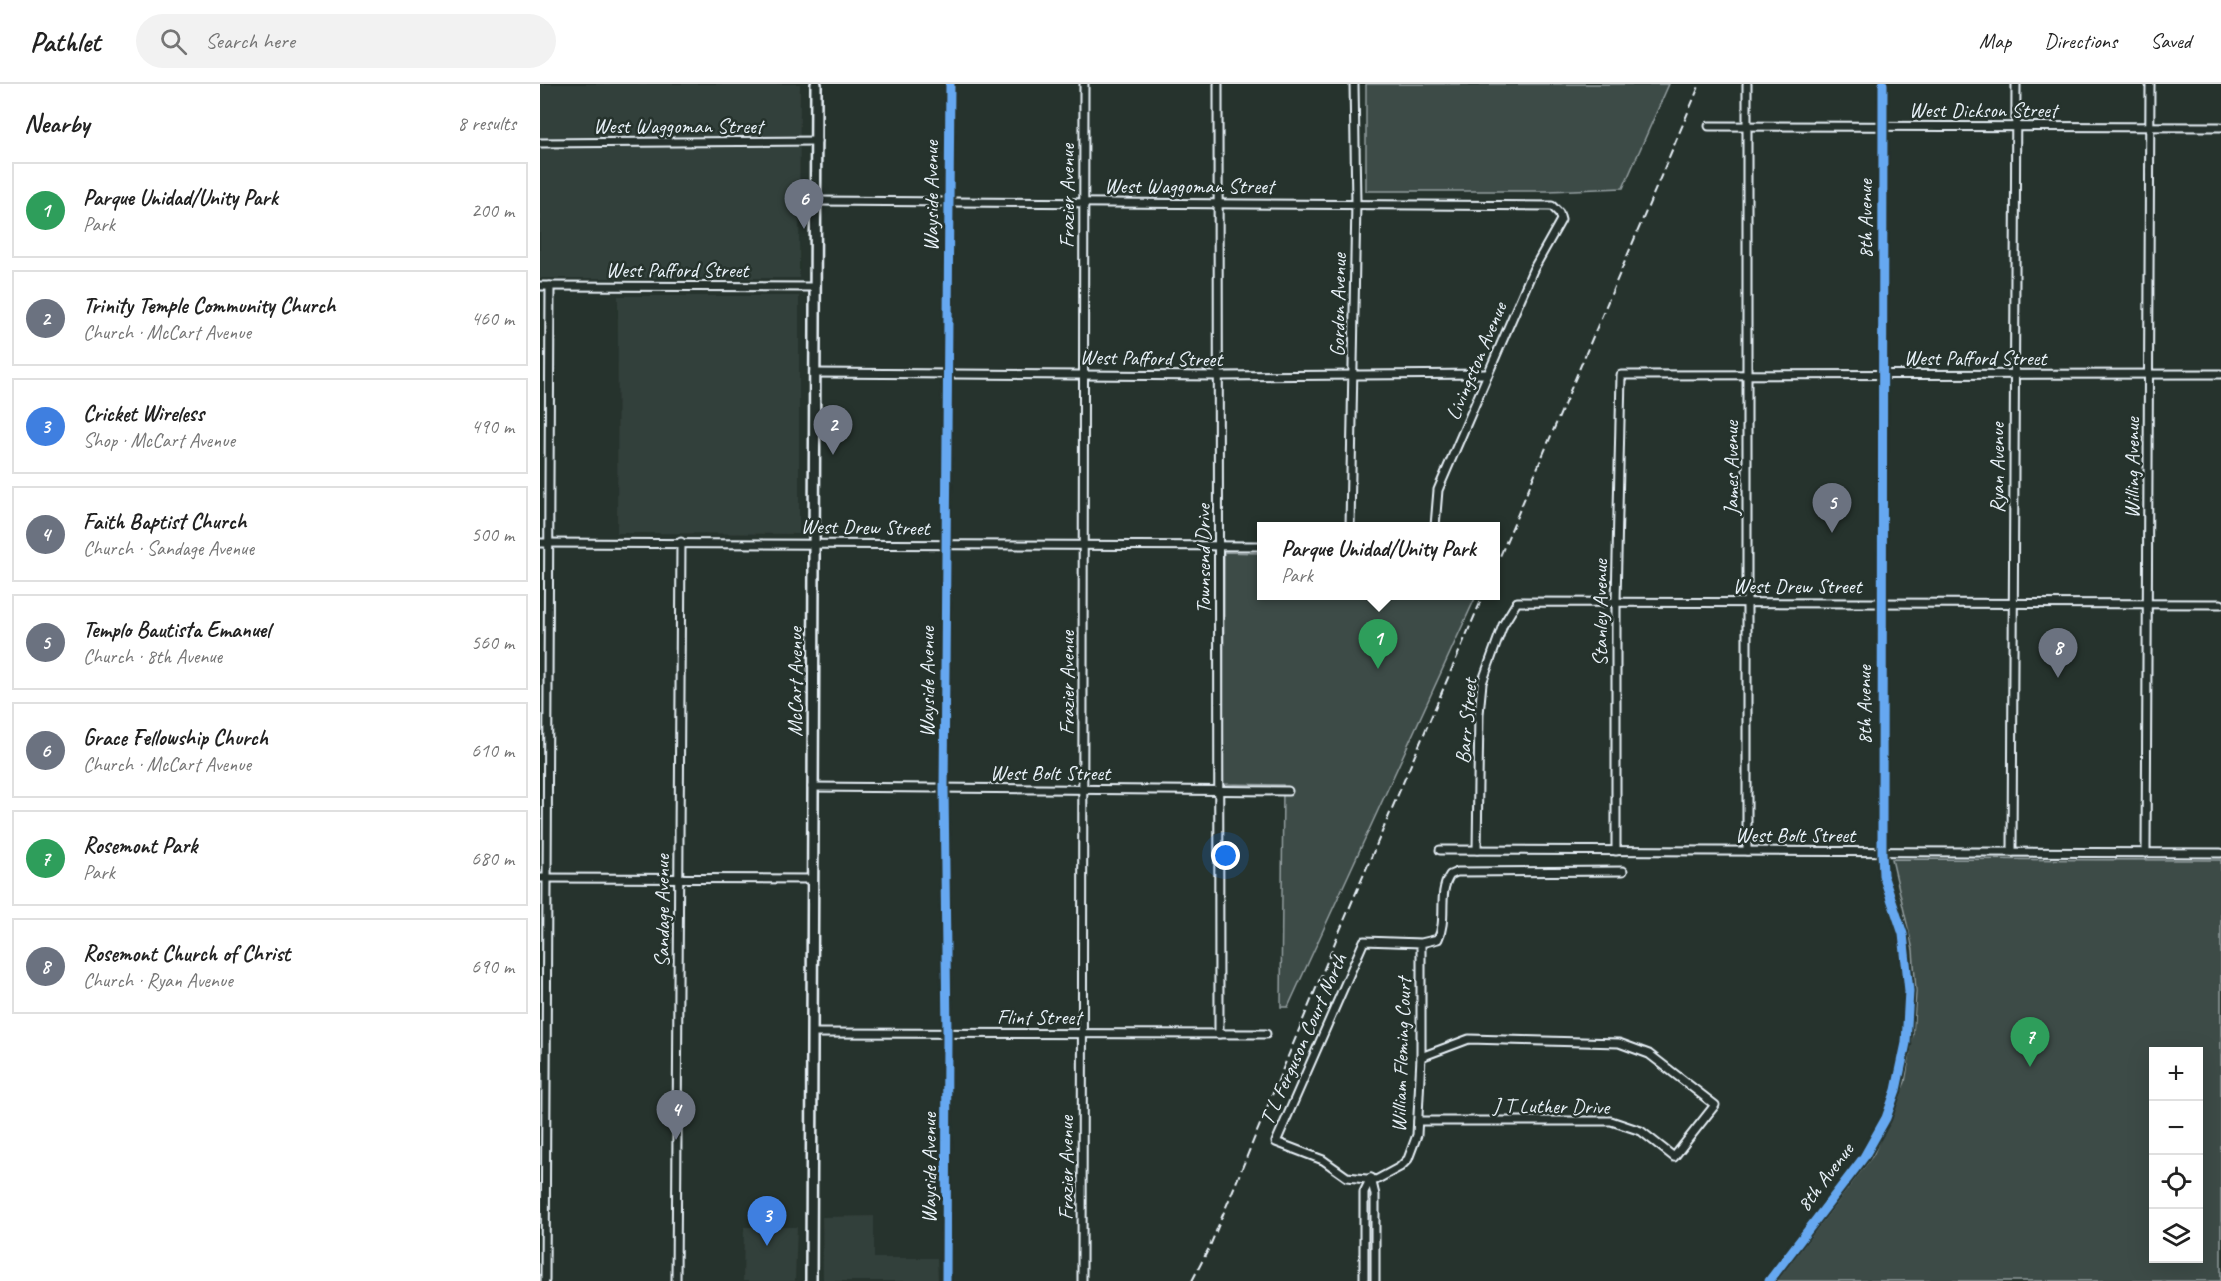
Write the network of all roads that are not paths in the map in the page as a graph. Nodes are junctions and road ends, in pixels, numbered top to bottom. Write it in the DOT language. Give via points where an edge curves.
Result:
graph roads {
  1 [pos="816,84"];
  2 [pos="950,84"];
  3 [pos="1084,84"];
  4 [pos="1218,84"];
  5 [pos="1354,84"];
  6 [pos="1747,84"];
  7 [pos="1883,84"];
  8 [pos="2016,84"];
  9 [pos="2150,84"];
  10 [pos="1709,126"];
  11 [pos="1747,126"];
  12 [pos="1883,126"];
  13 [pos="2016,127"];
  14 [pos="2150,127"];
  15 [pos="2221,127"];
  16 [pos="817,141"];
  17 [pos="540,143"];
  18 [pos="817,201"];
  19 [pos="950,202"];
  20 [pos="1083,202"];
  21 [pos="1220,203"];
  22 [pos="1356,204"];
  23 [pos="1559,213"];
  24 [pos="540,286"];
  25 [pos="550,286"];
  26 [pos="814,288"];
  27 [pos="814,373"];
  28 [pos="1082,373"];
  29 [pos="1354,373"];
  30 [pos="1488,374"];
  31 [pos="2149,374"];
  32 [pos="2221,374"];
  33 [pos="947,375"];
  34 [pos="1621,375"];
  35 [pos="1748,375"];
  36 [pos="1883,375"];
  37 [pos="2014,375"];
  38 [pos="1220,376"];
  39 [pos="1350,522"];
  40 [pos="1435,522"];
  41 [pos="681,542"];
  42 [pos="544,543"];
  43 [pos="813,543"];
  44 [pos="946,545"];
  45 [pos="1082,545"];
  46 [pos="1220,546"];
  47 [pos="1257,546"];
  48 [pos="1517,602"];
  49 [pos="1616,602"];
  50 [pos="1748,603"];
  51 [pos="1882,603"];
  52 [pos="2013,604"];
  53 [pos="2147,604"];
  54 [pos="2221,604"];
  55 [pos="812,788"];
  56 [pos="944,788"];
  57 [pos="1084,789"];
  58 [pos="1219,790"];
  59 [pos="1288,791"];
  60 [pos="1440,850"];
  61 [pos="1477,850"];
  62 [pos="1616,851"];
  63 [pos="1747,851"];
  64 [pos="1882,852"];
  65 [pos="2012,852"];
  66 [pos="2146,853"];
  67 [pos="2221,853"];
  68 [pos="1623,871"];
  69 [pos="544,878"];
  70 [pos="679,879"];
  71 [pos="812,879"];
  72 [pos="1421,944"];
  73 [pos="812,1033"];
  74 [pos="947,1033"];
  75 [pos="1083,1034"];
  76 [pos="1219,1034"];
  77 [pos="1266,1034"];
  78 [pos="1421,1057"];
  79 [pos="1418,1122"];
  80 [pos="1371,1178"];
  81 [pos="1376,1279"];
  82 [pos="1364,1280"];
  83 [pos="545,1281"];
  84 [pos="676,1281"];
  85 [pos="811,1281"];
  86 [pos="946,1281"];
  87 [pos="1082,1281"];
  88 [pos="1768,1281"];
  1 -- 16 [label="main road, McCart Avenue"];
  2 -- 19 [label="street, Wayside Avenue"];
  3 -- 20 [label="street, Frazier Avenue"];
  4 -- 21 [label="street, Townsend Drive"];
  5 -- 22 [label="street, Gordon Avenue"];
  6 -- 11 [label="street, James Avenue"];
  7 -- 12 [label="street, 8th Avenue"];
  8 -- 13 [label="street, Ryan Avenue"];
  9 -- 14 [label="street, Willing Avenue"];
  10 -- 11 [label="street, West Dickson Street"];
  11 -- 12 [label="street, West Dickson Street"];
  11 -- 35 [label="street, James Avenue"];
  12 -- 13 [label="street, West Dickson Street"];
  12 -- 36 [label="street, 8th Avenue"];
  13 -- 14 [label="street, West Dickson Street"];
  13 -- 37 [label="street, Ryan Avenue"];
  14 -- 15 [label="street, West Dickson Street"];
  14 -- 31 [label="street, Willing Avenue"];
  16 -- 17 [label="street, West Waggoman Street"];
  16 -- 18 [label="main road, McCart Avenue"];
  18 -- 19 [label="street, West Waggoman Street"];
  18 -- 26 [label="main road, McCart Avenue"];
  19 -- 20 [label="street, West Waggoman Street"];
  19 -- 33 [label="street, Wayside Avenue"];
  20 -- 21 [label="street, West Waggoman Street"];
  20 -- 28 [label="street, Frazier Avenue"];
  21 -- 22 [label="street, West Waggoman Street"];
  21 -- 38 [label="street, Townsend Drive"];
  22 -- 23 [label="street, West Waggoman Street" via="1529,204 1552,206"];
  22 -- 29 [label="street, Gordon Avenue"];
  23 -- 30 [label="street, Livingston Avenue" via="1560,220 1533,270"];
  24 -- 25 [label="street, West Pafford Street"];
  25 -- 26 [label="street, West Pafford Street"];
  25 -- 42 [label="street"];
  26 -- 27 [label="main road, McCart Avenue"];
  27 -- 33 [label="street, West Pafford Street"];
  27 -- 43 [label="main road, McCart Avenue"];
  28 -- 33 [label="street, West Pafford Street"];
  28 -- 38 [label="street, West Pafford Street"];
  28 -- 45 [label="street, Frazier Avenue"];
  29 -- 30 [label="street, West Pafford Street"];
  29 -- 38 [label="street, West Pafford Street"];
  29 -- 39 [label="street, Gordon Avenue"];
  30 -- 40 [label="street, Livingston Avenue" via="1438,490"];
  31 -- 32 [label="street, West Pafford Street"];
  31 -- 37 [label="street, West Pafford Street"];
  31 -- 53 [label="street, Willing Avenue"];
  33 -- 44 [label="street, Wayside Avenue"];
  34 -- 35 [label="street, West Pafford Street"];
  34 -- 49 [label="street, Stanley Avenue"];
  35 -- 36 [label="street, West Pafford Street"];
  35 -- 50 [label="street, James Avenue"];
  36 -- 37 [label="street, West Pafford Street"];
  36 -- 51 [label="street, 8th Avenue"];
  37 -- 52 [label="street, Ryan Avenue"];
  38 -- 46 [label="street, Townsend Drive"];
  41 -- 42 [label="street, West Drew Street"];
  41 -- 43 [label="street, West Drew Street"];
  41 -- 70 [label="street, Sandage Avenue"];
  42 -- 69 [label="street"];
  43 -- 44 [label="street, West Drew Street"];
  43 -- 55 [label="main road, McCart Avenue"];
  44 -- 45 [label="street, West Drew Street"];
  44 -- 56 [label="street, Wayside Avenue"];
  45 -- 46 [label="street, West Drew Street"];
  45 -- 57 [label="street, Frazier Avenue"];
  46 -- 47 [label="street, West Drew Street"];
  46 -- 58 [label="street, Townsend Drive"];
  48 -- 49 [label="street, West Drew Street"];
  48 -- 61 [label="street, Barr Street" via="1503,625 1482,683"];
  49 -- 50 [label="street, West Drew Street"];
  49 -- 62 [label="street, Stanley Avenue"];
  50 -- 51 [label="street, West Drew Street"];
  50 -- 63 [label="street, James Avenue"];
  51 -- 52 [label="street, West Drew Street"];
  51 -- 64 [label="street, 8th Avenue"];
  52 -- 53 [label="street, West Drew Street"];
  52 -- 65 [label="street, Ryan Avenue"];
  53 -- 54 [label="street, West Drew Street"];
  53 -- 66 [label="street, Willing Avenue"];
  55 -- 56 [label="street, West Bolt Street"];
  55 -- 71 [label="main road, McCart Avenue"];
  56 -- 57 [label="street, West Bolt Street"];
  56 -- 74 [label="street, Wayside Avenue"];
  57 -- 58 [label="street, West Bolt Street"];
  57 -- 75 [label="street, Frazier Avenue"];
  58 -- 59 [label="street, West Bolt Street"];
  58 -- 76 [label="street, Townsend Drive"];
  60 -- 61 [label="street, West Bolt Street"];
  61 -- 62 [label="street, West Bolt Street"];
  62 -- 63 [label="street, West Bolt Street"];
  63 -- 64 [label="street, West Bolt Street"];
  64 -- 65 [label="street, West Bolt Street"];
  64 -- 88 [label="street, 8th Avenue" via="1883,875 1903,934 1909,991 1906,1043 1896,1090 1886,1118 1864,1157"];
  65 -- 66 [label="street, West Bolt Street"];
  66 -- 67 [label="street, West Bolt Street"];
  68 -- 72 [label="street" via="1456,872 1450,875 1444,889 1441,933 1434,942"];
  69 -- 70 [label="street"];
  69 -- 83 [label="street"];
  70 -- 71 [label="street"];
  70 -- 84 [label="street, Sandage Avenue"];
  71 -- 73 [label="main road, McCart Avenue"];
  72 -- 78 [label="street, William Fleming Court"];
  72 -- 80 [label="street, T L Ferguson Court North" via="1364,941 1276,1142 1323,1160 1347,1177"];
  73 -- 74 [label="street, Flint Street"];
  73 -- 85 [label="main road, McCart Avenue"];
  74 -- 75 [label="street, Flint Street"];
  74 -- 86 [label="street, Wayside Avenue"];
  75 -- 76 [label="street, Flint Street"];
  75 -- 87 [label="street, Frazier Avenue"];
  76 -- 77 [label="street, Flint Street"];
  78 -- 79 [label="street, William Fleming Court"];
  78 -- 79 [label="street, J T Luther Drive" via="1469,1039 1619,1043 1649,1054 1715,1105 1674,1157 1641,1131 1611,1122"];
  79 -- 80 [label="street, William Fleming Court" via="1408,1159 1389,1174 1376,1180"];
  80 -- 81 [label="street" via="1375,1195"];
  80 -- 82 [label="street" via="1364,1192"];
  81 -- 82 [label="street"];
}
